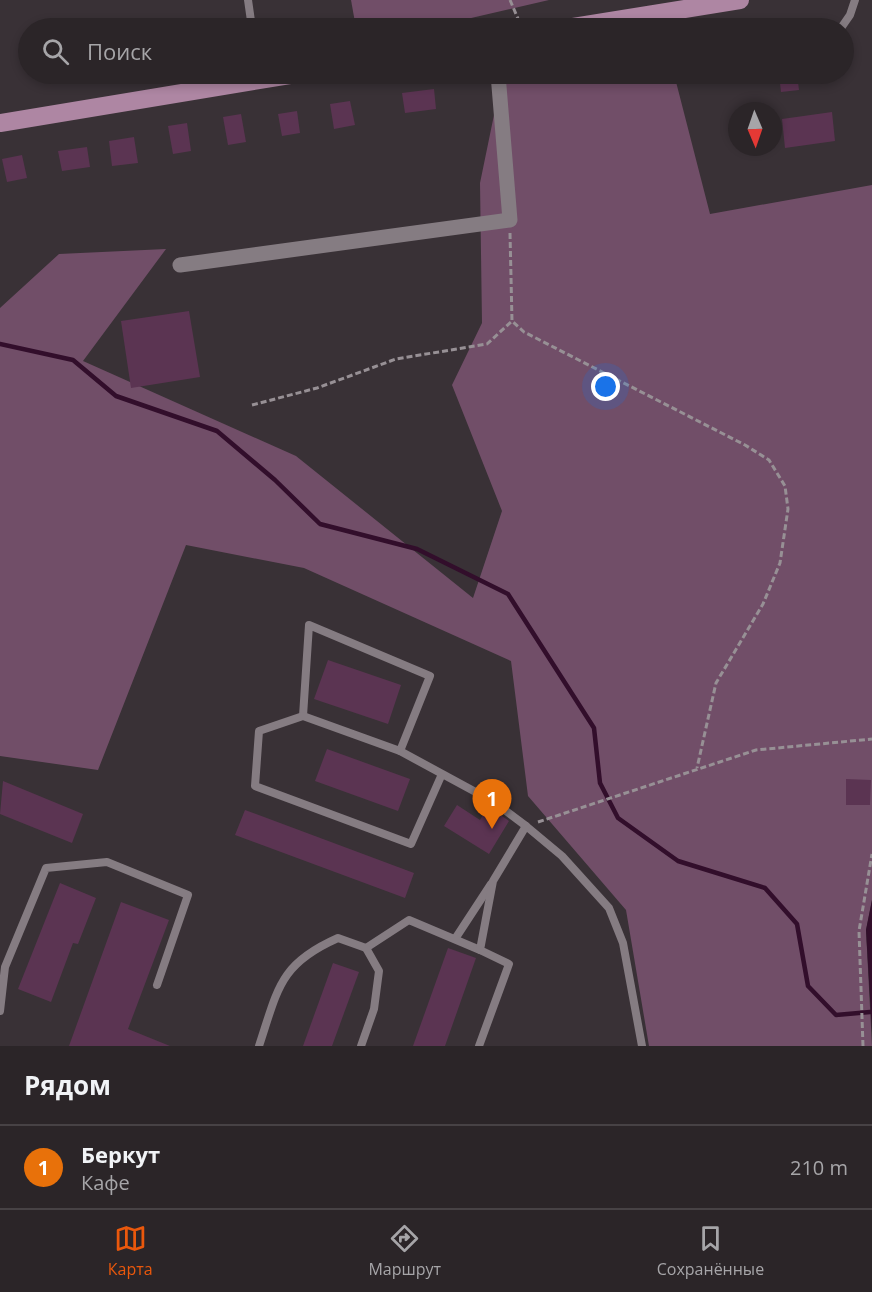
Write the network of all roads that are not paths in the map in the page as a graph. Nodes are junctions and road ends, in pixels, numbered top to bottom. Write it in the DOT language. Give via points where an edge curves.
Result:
graph roads {
  1 [pos="248,0"];
  2 [pos="740,0"];
  3 [pos="855,0"];
  4 [pos="666,12"];
  5 [pos="251,18"];
  6 [pos="629,18"];
  7 [pos="674,18"];
  8 [pos="848,18"];
  9 [pos="218,84"];
  10 [pos="499,84"];
  11 [pos="0,123"];
  12 [pos="180,265"];
  13 [pos="303,716"];
  14 [pos="400,751"];
  15 [pos="442,774"];
  16 [pos="526,826"];
  17 [pos="494,880"];
  18 [pos="455,939"];
  19 [pos="366,948"];
  20 [pos="480,950"];
  21 [pos="157,985"];
  22 [pos="0,1011"];
  23 [pos="259,1046"];
  24 [pos="361,1046"];
  25 [pos="478,1046"];
  26 [pos="642,1046"];
  1 -- 5 [label="lane"];
  2 -- 4 [label="main road"];
  3 -- 8 [label="lane"];
  4 -- 6 [label="main road"];
  4 -- 7 [label="lane"];
  9 -- 11 [label="main road"];
  10 -- 12 [label="street" via="510,220"];
  13 -- 14 [label="lane"];
  13 -- 14 [label="lane" via="309,625 430,676"];
  13 -- 15 [label="lane" via="259,731 255,786 411,844"];
  14 -- 15 [label="lane"];
  15 -- 16 [label="lane" via="494,802"];
  16 -- 17 [label="lane"];
  16 -- 26 [label="lane" via="562,856 609,908 623,943"];
  17 -- 18 [label="lane"];
  17 -- 20 [label="lane"];
  18 -- 19 [label="lane" via="409,920"];
  18 -- 20 [label="lane"];
  19 -- 23 [label="lane" via="338,938 310,950 280,981"];
  19 -- 24 [label="lane" via="379,971 374,1009"];
  20 -- 25 [label="lane" via="509,964"];
  21 -- 22 [label="lane" via="188,895 106,862 46,868 5,967"];
}
